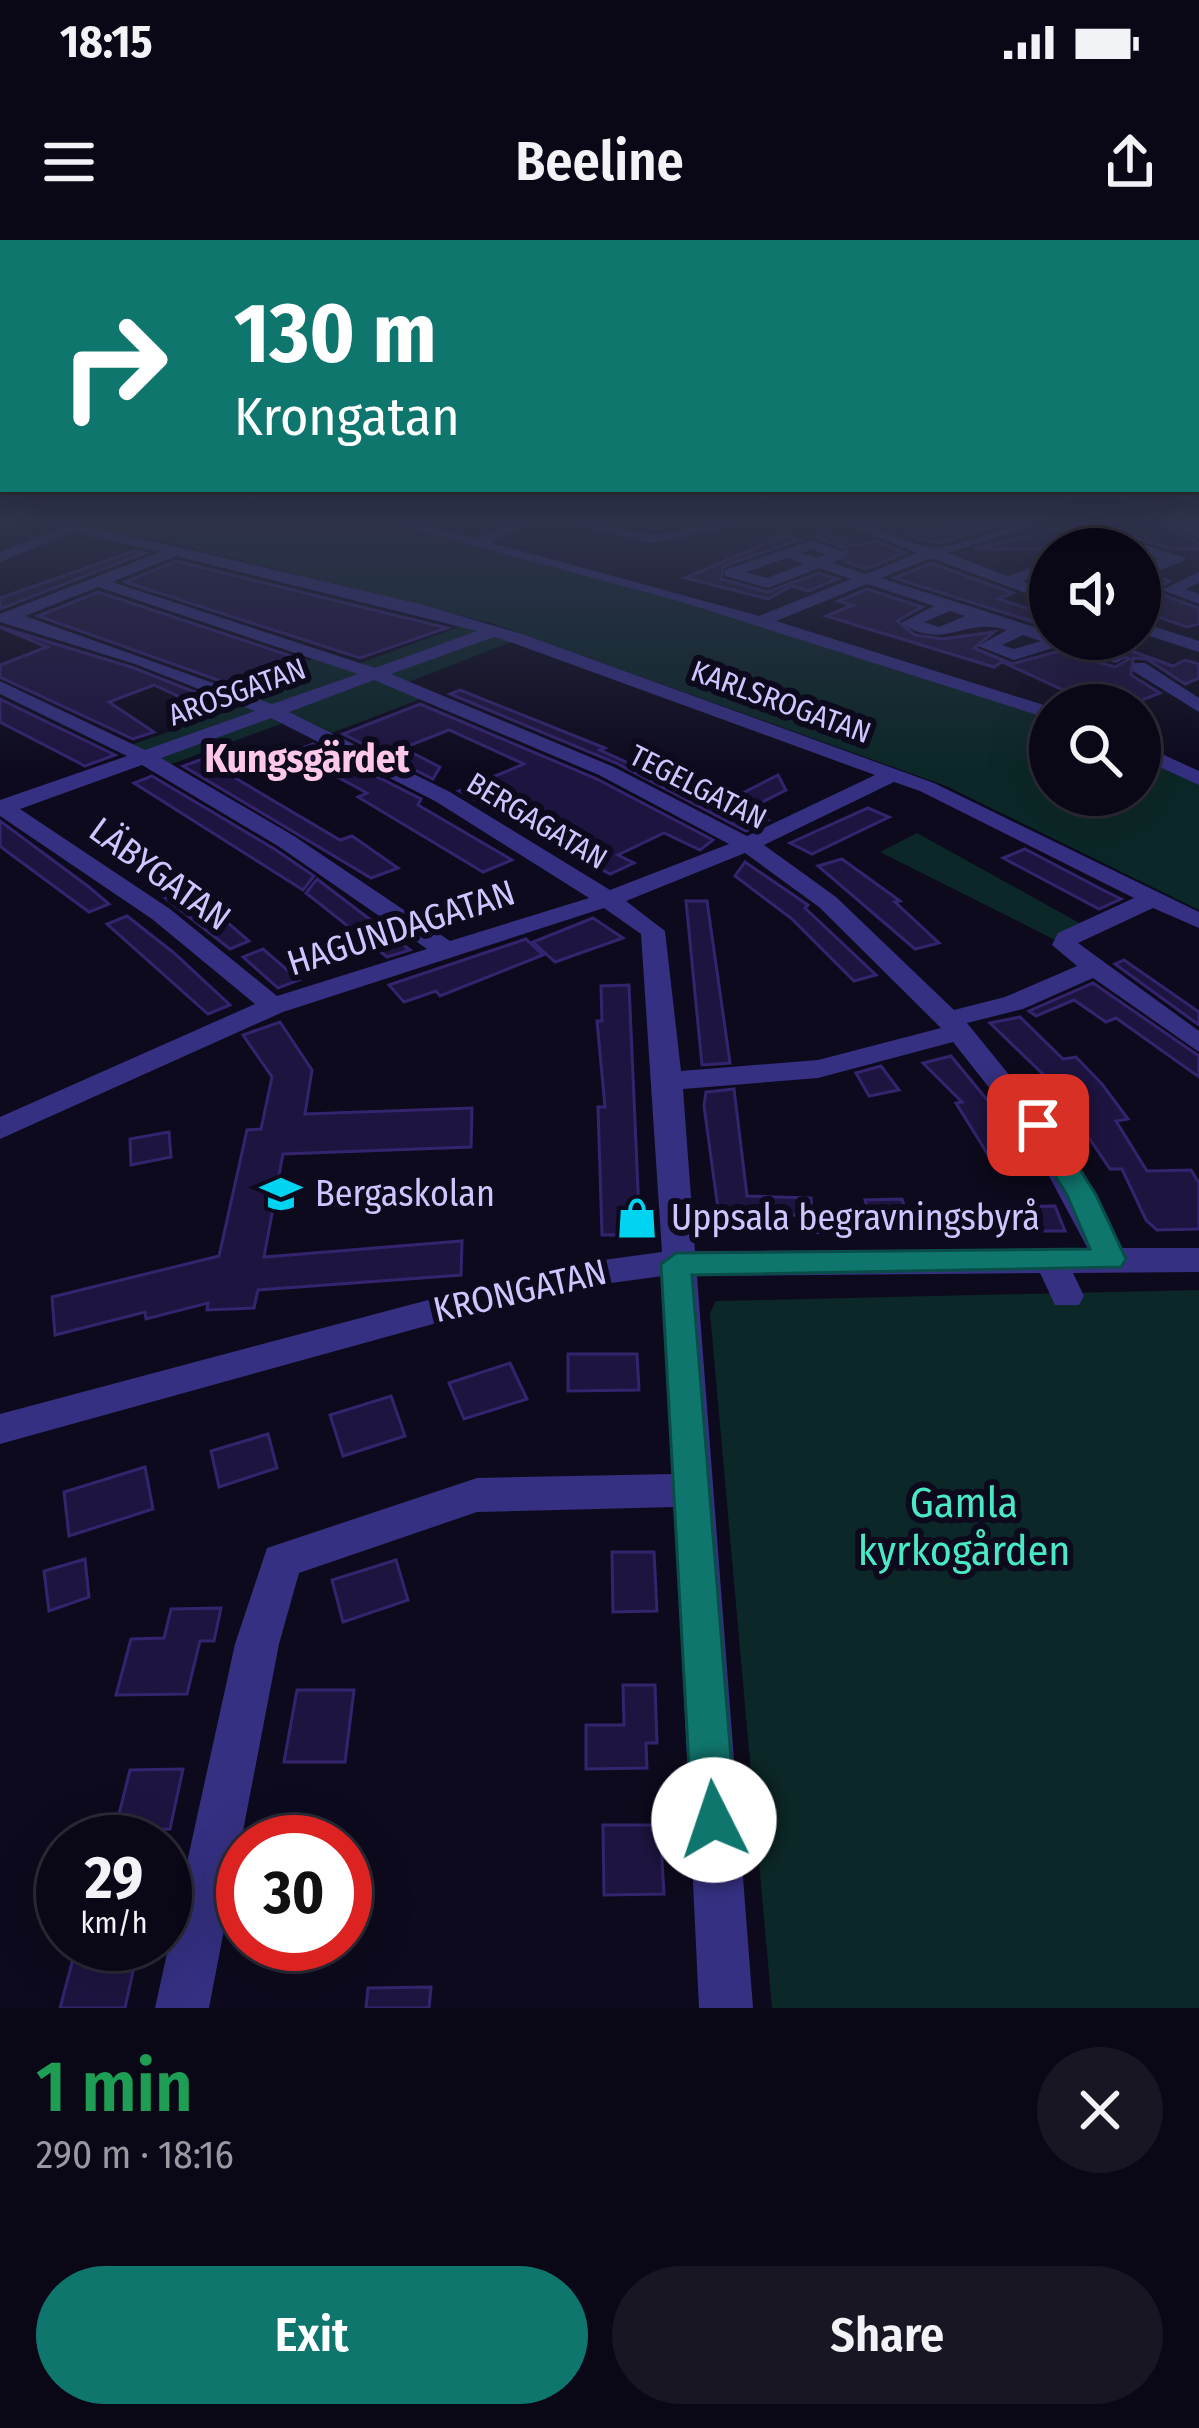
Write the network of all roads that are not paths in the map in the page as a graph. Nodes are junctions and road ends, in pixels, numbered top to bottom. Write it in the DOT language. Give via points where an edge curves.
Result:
graph roads {
  1 [pos="43,604"];
  2 [pos="168,604"];
  3 [pos="385,604"];
  4 [pos="698,604"];
  5 [pos="805,604"];
  6 [pos="847,604"];
  7 [pos="941,604"];
  8 [pos="948,606"];
  9 [pos="980,616"];
  10 [pos="5,617"];
  11 [pos="811,619"];
  12 [pos="762,621"];
  13 [pos="1022,629"];
  14 [pos="494,631"];
  15 [pos="1029,631"];
  16 [pos="1161,634"];
  17 [pos="1199,647"];
  18 [pos="1029,649"];
  19 [pos="1139,667"];
  20 [pos="373,675"];
  21 [pos="0,687"];
  22 [pos="1029,706"];
  23 [pos="1199,706"];
  24 [pos="269,712"];
  25 [pos="143,758"];
  26 [pos="1161,760"];
  27 [pos="893,775"];
  28 [pos="1199,779"];
  29 [pos="1,808"];
  30 [pos="746,845"];
  31 [pos="1154,898"];
  32 [pos="609,899"];
  33 [pos="1199,921"];
  34 [pos="447,951"];
  35 [pos="1093,969"];
  36 [pos="273,1006"];
  37 [pos="957,1025"];
  38 [pos="1199,1044"];
  39 [pos="668,1081"];
  40 [pos="0,1129"];
  41 [pos="1110,1259"];
  42 [pos="1199,1260"];
  43 [pos="1051,1261"];
  44 [pos="676,1264"];
  45 [pos="1067,1296"];
  46 [pos="0,1429"];
  47 [pos="692,1490"];
  48 [pos="182,2008"];
  49 [pos="726,2008"];
  1 -- 10 [label="street"];
  2 -- 20 [label="street, TEGELGATAN"];
  3 -- 14 [label="street, KARLSROGATAN"];
  4 -- 12 [label="street"];
  5 -- 12 [label="street"];
  6 -- 11 [label="street"];
  7 -- 8 [label="street"];
  8 -- 9 [label="street"];
  8 -- 9 [label="street" via="909,623 940,632"];
  9 -- 13 [label="street"];
  10 -- 24 [label="street, BERGAGATAN"];
  12 -- 22 [label="street"];
  13 -- 15 [label="street"];
  13 -- 18 [label="street" via="987,646 1014,655"];
  14 -- 20 [label="street, AROSGATAN"];
  14 -- 27 [label="street, KARLSROGATAN"];
  16 -- 17 [label="street"];
  19 -- 23 [label="street"];
  20 -- 24 [label="street, AROSGATAN"];
  20 -- 30 [label="street, TEGELGATAN" via="577,760"];
  21 -- 25 [label="street"];
  24 -- 25 [label="street, AROSGATAN"];
  24 -- 32 [label="street, BERGAGATAN" via="448,802"];
  25 -- 29 [label="street, AROSGATAN"];
  25 -- 34 [label="street" via="309,851"];
  26 -- 28 [label="street"];
  27 -- 30 [label="street, HAGUNDAGATAN"];
  27 -- 31 [label="street, KARLSROGATAN"];
  29 -- 36 [label="street, LÄBYGATAN" via="161,914"];
  30 -- 32 [label="street, HAGUNDAGATAN"];
  30 -- 37 [label="street, TEGELGATAN" via="843,917"];
  31 -- 33 [label="street, KARLSROGATAN"];
  31 -- 35 [label="street" via="1067,938 1065,945"];
  32 -- 34 [label="street, HAGUNDAGATAN"];
  32 -- 39 [label="street, BERGAGATAN" via="653,931"];
  34 -- 36 [label="street, HAGUNDAGATAN"];
  35 -- 37 [label="street"];
  35 -- 38 [label="street"];
  36 -- 40 [label="street, HAGUNDAGATAN" via="115,1067"];
  37 -- 39 [label="street" via="818,1069"];
  37 -- 41 [label="street, TEGELGATAN" via="1059,1156"];
  39 -- 44 [label="street, BERGAGATAN"];
  41 -- 42 [label="street, KRONGATAN"];
  41 -- 43 [label="street, KRONGATAN"];
  43 -- 44 [label="street, KRONGATAN"];
  43 -- 45 [label="street"];
  44 -- 46 [label="street, KRONGATAN" via="552,1280"];
  44 -- 47 [label="street, BERGAGATAN"];
  47 -- 48 [label="street" via="477,1495 282,1561 257,1644"];
  47 -- 49 [label="street, BERGAGATAN"];
}
